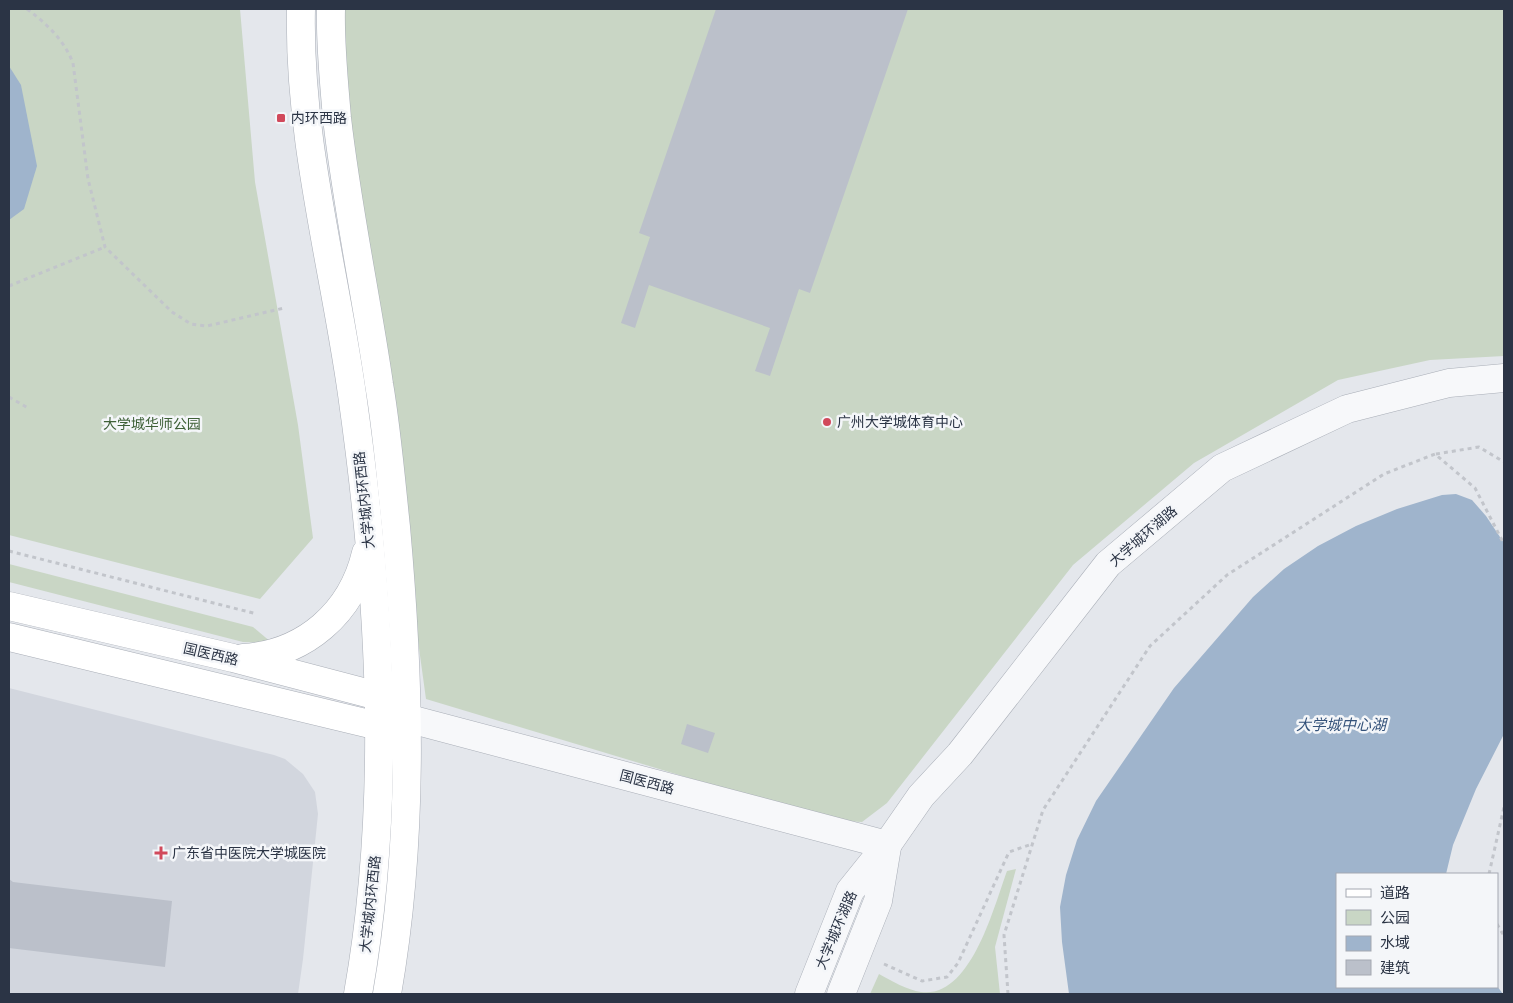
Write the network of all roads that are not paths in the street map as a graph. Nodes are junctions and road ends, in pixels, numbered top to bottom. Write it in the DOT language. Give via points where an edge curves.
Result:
graph roads {
  1 [pos="301,9"];
  2 [pos="331,9"];
  3 [pos="1504,378"];
  4 [pos="369,542"];
  5 [pos="9,606"];
  6 [pos="9,637"];
  7 [pos="233,658"];
  8 [pos="378,696"];
  9 [pos="406,718"];
  10 [pos="378,726"];
  11 [pos="887,845"];
  12 [pos="358,994"];
  13 [pos="387,994"];
  14 [pos="809,994"];
  15 [pos="841,994"];
  1 -- 4 [label="main road, 大学城内环西路" via="304,90 315,186 352,391"];
  2 -- 9 [label="main road, 大学城内环西路" via="334,88 344,182 380,387 390,466 403,616"];
  3 -- 11 [label="street, 大学城环湖路" via="1449,383 1347,409 1222,468 1108,564 960,754 921,796"];
  4 -- 7 [label="main road" via="356,584 327,624 300,643 282,650"];
  4 -- 8 [label="main road, 大学城内环西路" via="377,636"];
  5 -- 7 [label="main road, 国医西路"];
  6 -- 10 [label="main road"];
  7 -- 8 [label="main road, 国医西路"];
  8 -- 9 [label="main road, 国医西路"];
  8 -- 10 [label="main road, 大学城内环西路"];
  9 -- 10 [label="main road"];
  9 -- 11 [label="street, 国医西路"];
  9 -- 13 [label="main road, 大学城内环西路" via="406,817"];
  10 -- 12 [label="main road, 大学城内环西路" via="380,772 376,848"];
  11 -- 14 [label="street, 大学城环湖路" via="850,891"];
  11 -- 15 [label="street, 大学城环湖路" via="878,901"];
}
